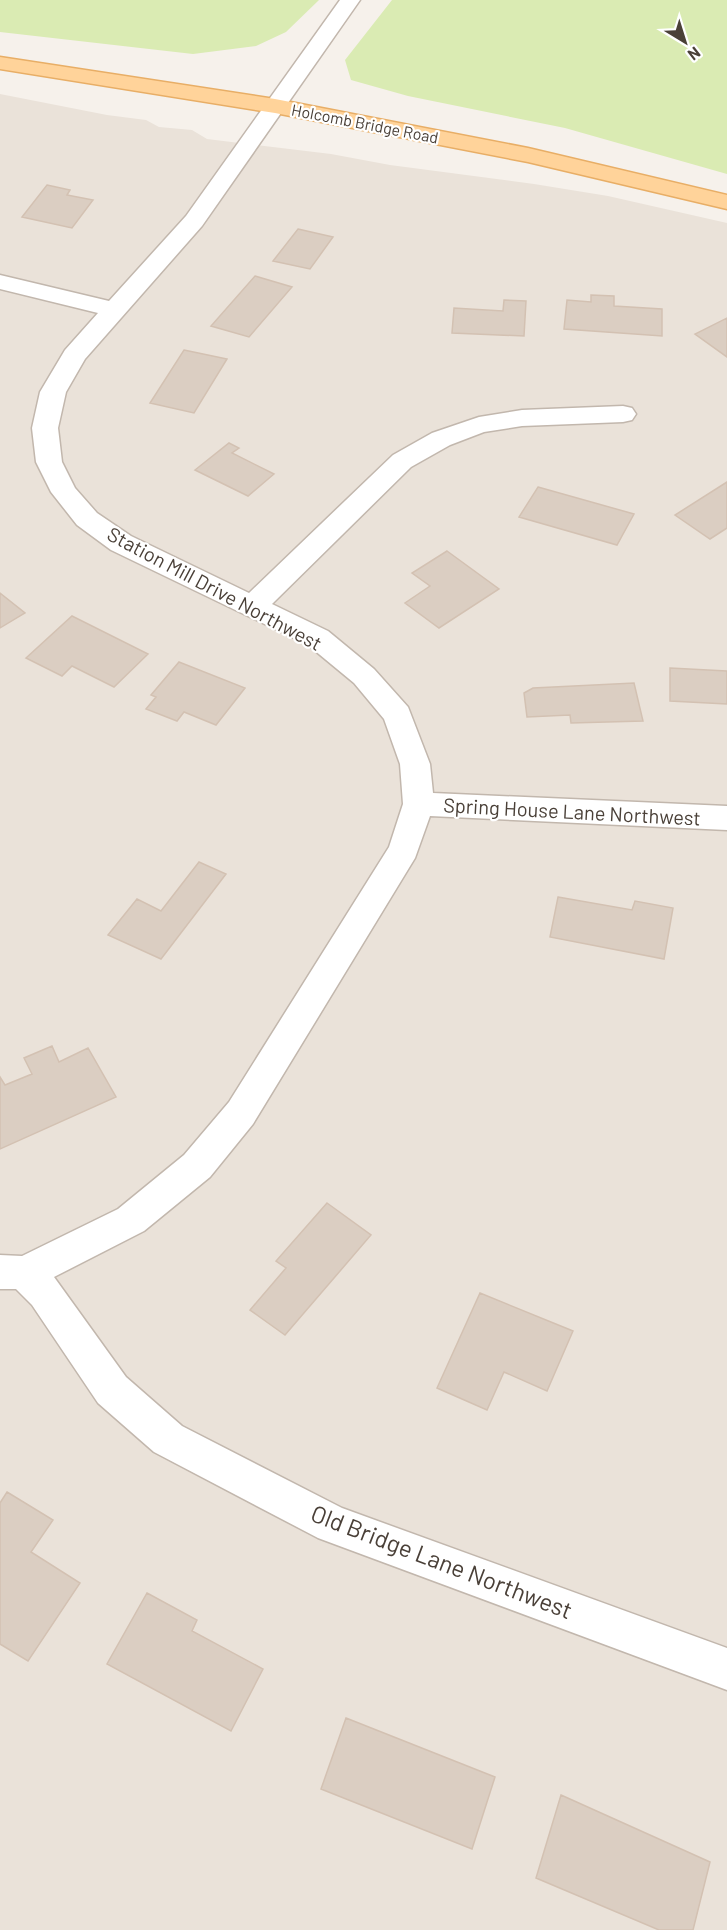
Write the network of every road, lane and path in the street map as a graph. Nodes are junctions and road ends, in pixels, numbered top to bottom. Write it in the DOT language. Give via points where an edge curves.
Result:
graph roads {
  1 [pos="350,0"];
  2 [pos="0,63"];
  3 [pos="275,106"];
  4 [pos="727,202"];
  5 [pos="0,282"];
  6 [pos="114,310"];
  7 [pos="624,414"];
  8 [pos="254,606"];
  9 [pos="418,804"];
  10 [pos="727,818"];
  11 [pos="12,1273"];
  12 [pos="727,1669"];
  1 -- 3 [label="street, Station Mill Drive Northwest"];
  2 -- 3 [label="main road, Holcomb Bridge Road"];
  3 -- 4 [label="main road, Holcomb Bridge Road" via="528,155"];
  3 -- 6 [label="street, Station Mill Drive Northwest" via="194,221"];
  5 -- 6 [label="street"];
  6 -- 8 [label="street, Station Mill Drive Northwest" via="74,355 53,393 45,428 49,462 64,492 87,519 121,543"];
  7 -- 8 [label="street" via="522,418 479,425 441,439 402,461"];
  8 -- 9 [label="street, Station Mill Drive Northwest" via="318,638 364,676 397,715 415,764"];
  9 -- 10 [label="street, Spring House Lane Northwest"];
  9 -- 11 [label="street, Station Mill Drive Northwest" via="404,849 234,1122 197,1166 131,1220"];
  11 -- 12 [label="street, Old Bridge Lane Northwest" via="45,1293 112,1390 168,1439 332,1524"];
}
